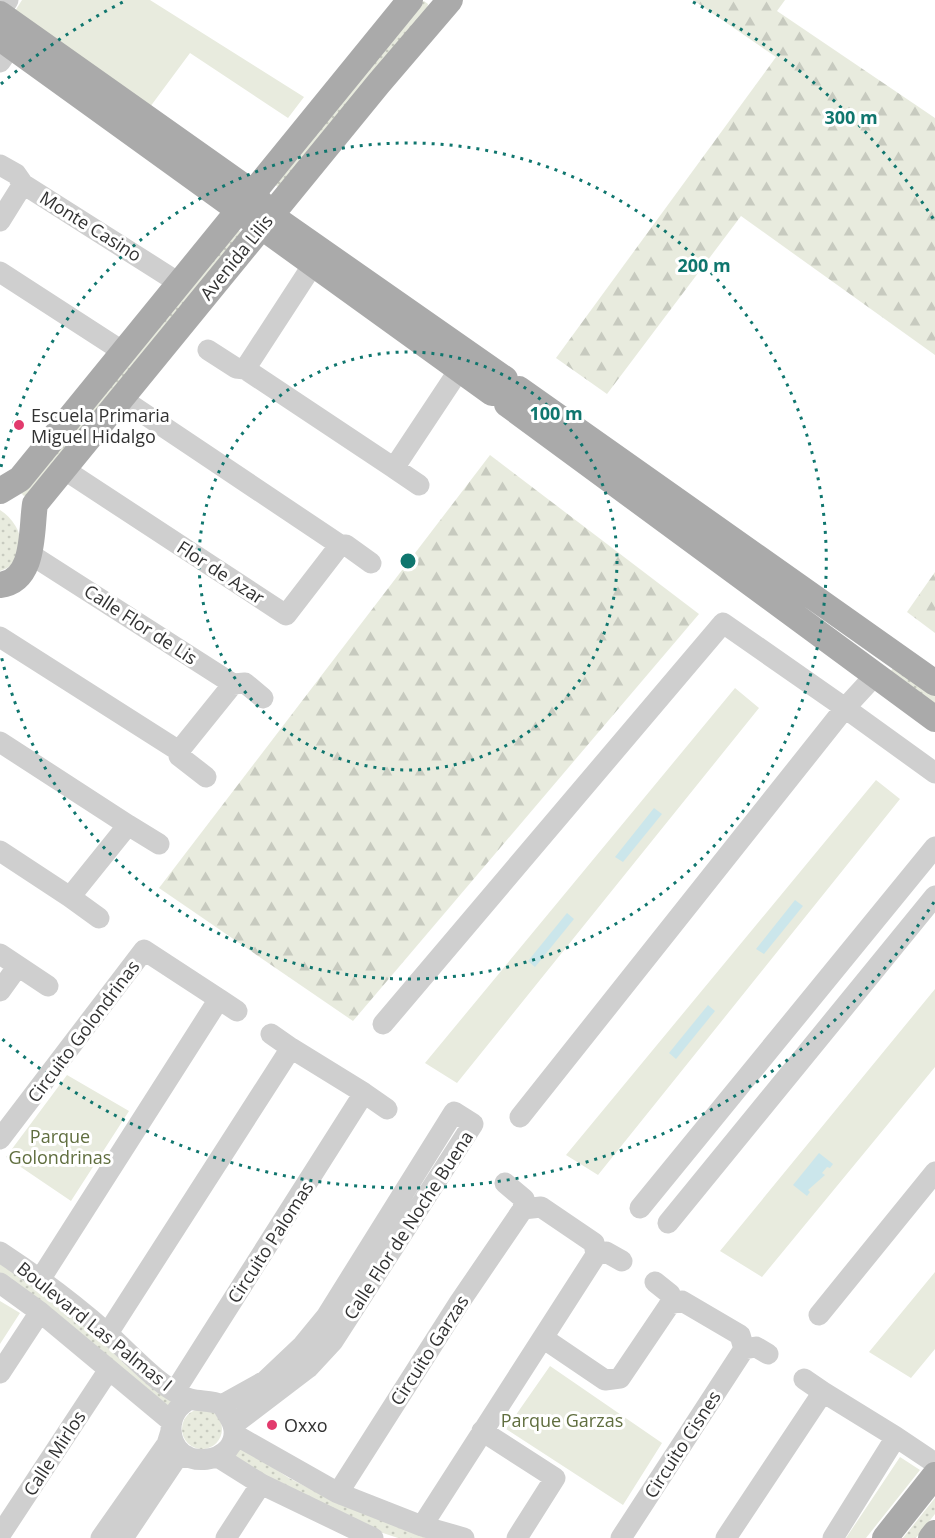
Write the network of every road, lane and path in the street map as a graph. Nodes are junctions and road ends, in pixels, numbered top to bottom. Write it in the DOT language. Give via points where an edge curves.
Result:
graph roads {
  1 [pos="8,0"];
  2 [pos="410,0"];
  3 [pos="450,0"];
  4 [pos="0,13"];
  5 [pos="4,49"];
  6 [pos="0,165"];
  7 [pos="23,184"];
  8 [pos="246,201"];
  9 [pos="266,220"];
  10 [pos="0,221"];
  11 [pos="314,262"];
  12 [pos="0,272"];
  13 [pos="179,283"];
  14 [pos="113,345"];
  15 [pos="208,350"];
  16 [pos="245,369"];
  17 [pos="452,379"];
  18 [pos="506,391"];
  19 [pos="130,406"];
  20 [pos="394,468"];
  21 [pos="74,476"];
  22 [pos="420,485"];
  23 [pos="0,491"];
  24 [pos="33,519"];
  25 [pos="340,545"];
  26 [pos="39,560"];
  27 [pos="371,563"];
  28 [pos="0,585"];
  29 [pos="0,637"];
  30 [pos="890,651"];
  31 [pos="873,673"];
  32 [pos="935,683"];
  33 [pos="233,684"];
  34 [pos="263,698"];
  35 [pos="845,708"];
  36 [pos="935,719"];
  37 [pos="0,742"];
  38 [pos="179,751"];
  39 [pos="935,773"];
  40 [pos="206,777"];
  41 [pos="128,825"];
  42 [pos="159,844"];
  43 [pos="935,847"];
  44 [pos="0,851"];
  45 [pos="935,896"];
  46 [pos="70,897"];
  47 [pos="99,918"];
  48 [pos="0,954"];
  49 [pos="18,966"];
  50 [pos="48,986"];
  51 [pos="0,991"];
  52 [pos="219,999"];
  53 [pos="237,1011"];
  54 [pos="383,1024"];
  55 [pos="271,1034"];
  56 [pos="291,1048"];
  57 [pos="364,1094"];
  58 [pos="387,1109"];
  59 [pos="519,1117"];
  60 [pos="0,1139"];
  61 [pos="935,1172"];
  62 [pos="505,1183"];
  63 [pos="640,1208"];
  64 [pos="523,1209"];
  65 [pos="668,1223"];
  66 [pos="0,1252"];
  67 [pos="596,1255"];
  68 [pos="622,1261"];
  69 [pos="40,1278"];
  70 [pos="655,1282"];
  71 [pos="0,1283"];
  72 [pos="670,1304"];
  73 [pos="40,1311"];
  74 [pos="819,1315"];
  75 [pos="108,1333"];
  76 [pos="543,1338"];
  77 [pos="744,1349"];
  78 [pos="768,1354"];
  79 [pos="108,1371"];
  80 [pos="0,1372"];
  81 [pos="804,1379"];
  82 [pos="823,1392"];
  83 [pos="183,1395"];
  84 [pos="222,1405"];
  85 [pos="172,1427"];
  86 [pos="233,1429"];
  87 [pos="482,1431"];
  88 [pos="896,1437"];
  89 [pos="187,1456"];
  90 [pos="218,1457"];
  91 [pos="935,1463"];
  92 [pos="935,1475"];
  93 [pos="261,1484"];
  94 [pos="338,1493"];
  95 [pos="422,1526"];
  96 [pos="334,1531"];
  97 [pos="935,1533"];
  98 [pos="0,1535"];
  99 [pos="101,1538"];
  100 [pos="123,1538"];
  101 [pos="226,1538"];
  102 [pos="373,1538"];
  103 [pos="464,1538"];
  104 [pos="517,1538"];
  105 [pos="621,1538"];
  106 [pos="726,1538"];
  107 [pos="833,1538"];
  108 [pos="885,1538"];
  109 [pos="931,1538"];
  1 -- 4 [label="street"];
  2 -- 8 [label="main road, Avenida Lilis"];
  3 -- 9 [label="main road, Avenida Lilis"];
  4 -- 8 [label="main road"];
  5 -- 8 [label="main road"];
  6 -- 7 [label="street, Monte Casino" via="16,174"];
  7 -- 10 [label="street, Monte Casino"];
  7 -- 13 [label="street, Monte Casino"];
  8 -- 9 [label="main road"];
  8 -- 13 [label="main road, Avenida Lilis"];
  9 -- 11 [label="main road"];
  9 -- 18 [label="main road"];
  9 -- 19 [label="main road, Avenida Lilis"];
  11 -- 16 [label="street"];
  11 -- 17 [label="main road"];
  12 -- 14 [label="street"];
  13 -- 14 [label="main road, Avenida Lilis"];
  14 -- 23 [label="main road, Avenida Lilis" via="20,478"];
  15 -- 16 [label="street" via="236,368"];
  16 -- 20 [label="street"];
  17 -- 18 [label="main road"];
  17 -- 20 [label="street"];
  18 -- 30 [label="main road"];
  18 -- 31 [label="main road"];
  19 -- 21 [label="main road, Avenida Lilis"];
  19 -- 25 [label="street"];
  20 -- 22 [label="street"];
  21 -- 24 [label="main road, Avenida Lilis" via="35,504"];
  21 -- 25 [label="street, Flor de Azar" via="286,615"];
  23 -- 24 [label="main road"];
  24 -- 26 [label="main road, Avenida Lilis"];
  25 -- 27 [label="street" via="346,545"];
  26 -- 28 [label="main road"];
  26 -- 33 [label="street, Calle Flor de Lis"];
  29 -- 38 [label="street"];
  30 -- 31 [label="main road"];
  30 -- 32 [label="main road"];
  31 -- 35 [label="street"];
  31 -- 36 [label="main road"];
  33 -- 34 [label="street, Calle Flor de Lis" via="244,683"];
  33 -- 38 [label="street"];
  35 -- 39 [label="street"];
  35 -- 54 [label="street" via="723,623"];
  35 -- 59 [label="street"];
  37 -- 41 [label="street"];
  38 -- 40 [label="street" via="178,756"];
  41 -- 42 [label="street"];
  41 -- 46 [label="street"];
  43 -- 63 [label="street"];
  44 -- 46 [label="street"];
  45 -- 65 [label="street"];
  46 -- 47 [label="street"];
  48 -- 49 [label="street"];
  49 -- 50 [label="street"];
  49 -- 51 [label="street"];
  52 -- 53 [label="street, Circuito Golondrinas"];
  52 -- 60 [label="street, Circuito Golondrinas" via="139,946"];
  52 -- 69 [label="street"];
  55 -- 56 [label="street"];
  56 -- 57 [label="street"];
  56 -- 75 [label="street"];
  57 -- 58 [label="street"];
  57 -- 83 [label="street, Circuito Palomas"];
  61 -- 74 [label="street"];
  62 -- 64 [label="street" via="524,1199"];
  64 -- 67 [label="street" via="541,1207 594,1244"];
  64 -- 94 [label="street, Circuito Garzas"];
  66 -- 69 [label="street, Boulevard Las Palmas I"];
  67 -- 68 [label="street" via="606,1252"];
  67 -- 76 [label="street"];
  69 -- 75 [label="street, Boulevard Las Palmas I"];
  70 -- 72 [label="street" via="670,1294"];
  71 -- 73 [label="street, Boulevard Las Palmas I"];
  72 -- 76 [label="street" via="620,1378 605,1380"];
  72 -- 77 [label="street" via="682,1301 740,1335"];
  73 -- 79 [label="street, Boulevard Las Palmas I"];
  73 -- 80 [label="street"];
  75 -- 83 [label="street, Boulevard Las Palmas I" via="147,1370"];
  76 -- 87 [label="street"];
  77 -- 78 [label="street" via="756,1347"];
  77 -- 105 [label="street, Circuito Cisnes"];
  79 -- 85 [label="street, Boulevard Las Palmas I"];
  79 -- 98 [label="street, Calle Mirlos"];
  81 -- 82 [label="street"];
  82 -- 88 [label="street"];
  82 -- 106 [label="street"];
  83 -- 84 [label="street"];
  83 -- 85 [label="street"];
  84 -- 86 [label="street"];
  84 -- 86 [label="street, Calle Flor de Noche Buena" via="265,1381 326,1317 454,1112 473,1124 333,1341 308,1368"];
  85 -- 89 [label="street" via="178,1449"];
  85 -- 99 [label="street" via="166,1444"];
  86 -- 90 [label="street" via="230,1447"];
  86 -- 94 [label="street"];
  87 -- 95 [label="street"];
  87 -- 104 [label="street" via="555,1478"];
  88 -- 91 [label="street"];
  88 -- 107 [label="street"];
  89 -- 90 [label="street" via="200,1461"];
  89 -- 100 [label="street" via="176,1458"];
  90 -- 93 [label="street"];
  92 -- 108 [label="main road"];
  93 -- 96 [label="street"];
  93 -- 101 [label="street"];
  94 -- 95 [label="street"];
  95 -- 103 [label="street"];
  96 -- 102 [label="street"];
  97 -- 109 [label="main road"];
}
